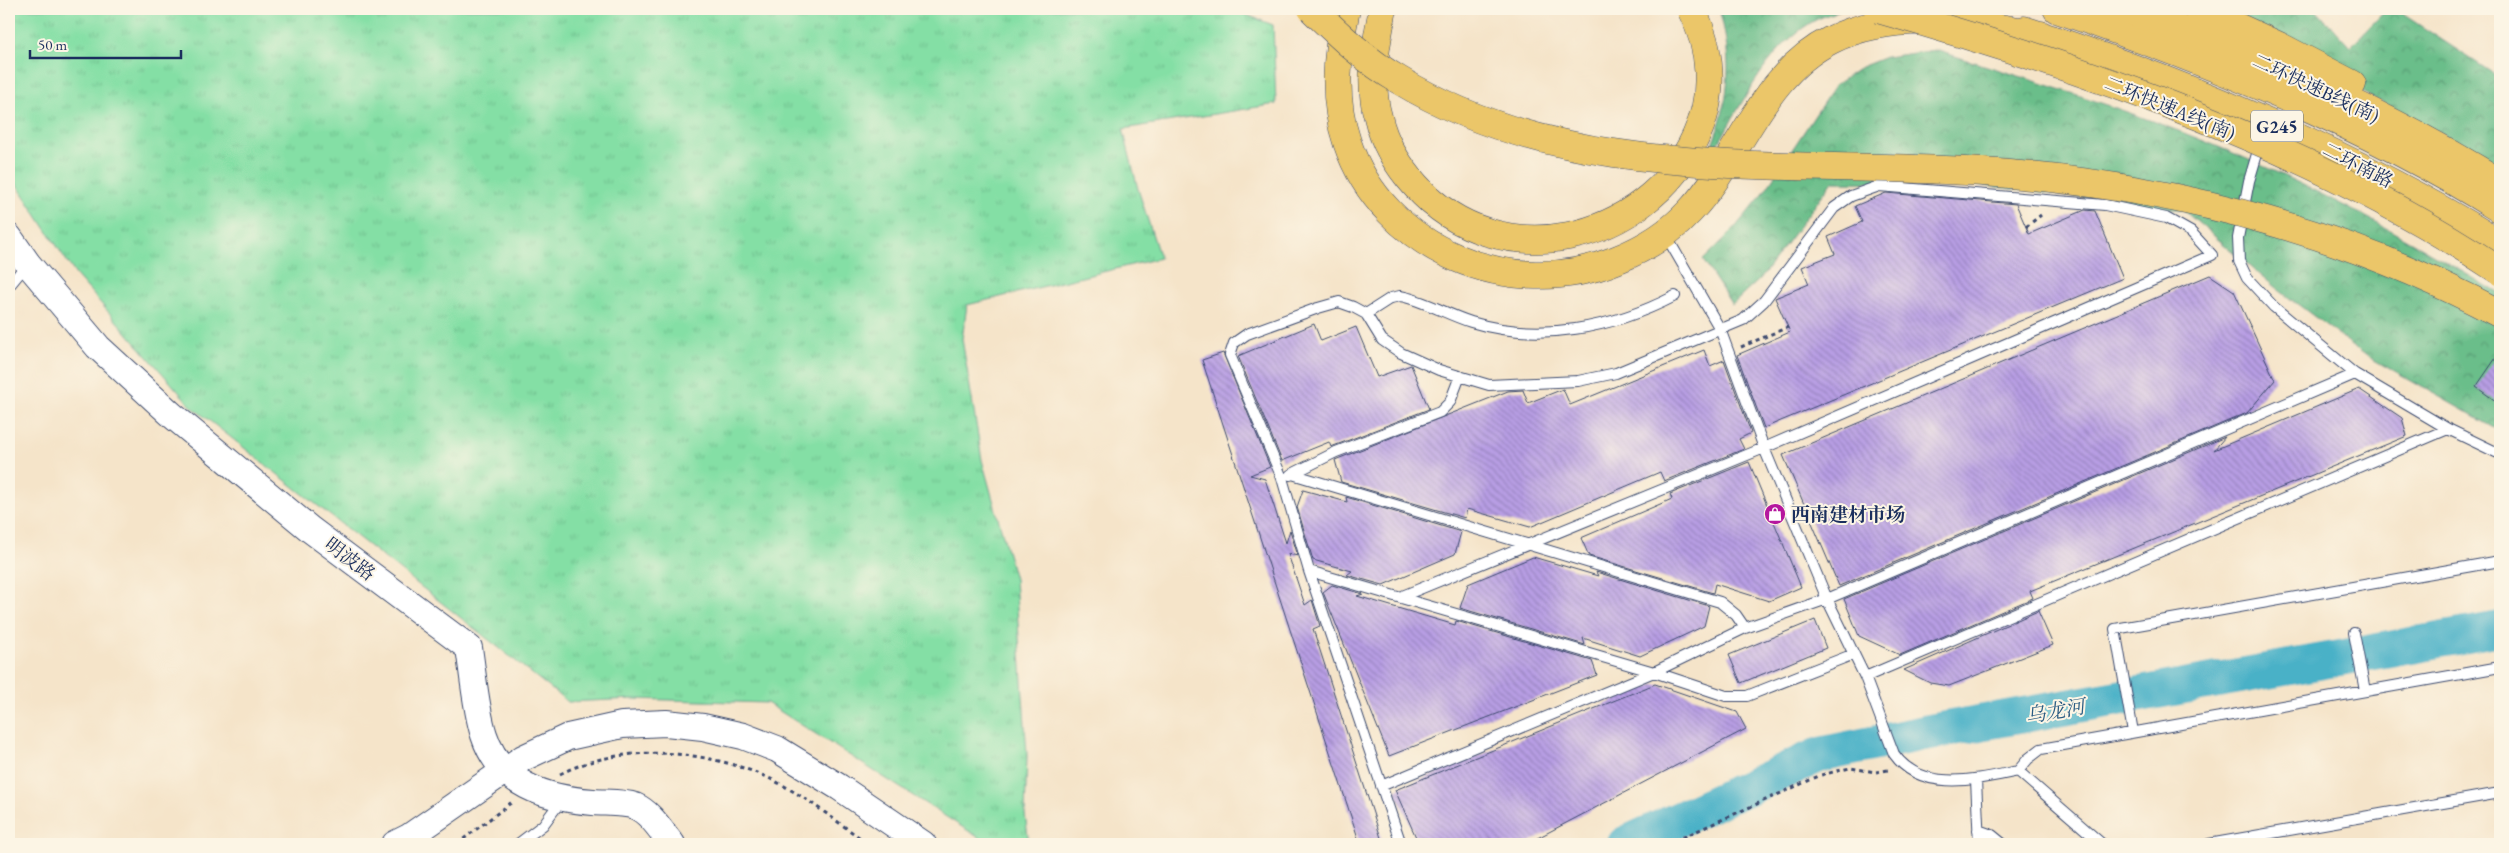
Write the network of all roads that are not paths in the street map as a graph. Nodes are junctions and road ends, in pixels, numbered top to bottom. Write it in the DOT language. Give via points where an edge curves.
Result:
graph roads {
  1 [pos="1312,9"];
  2 [pos="1346,9"];
  3 [pos="1383,9"];
  4 [pos="1691,9"];
  5 [pos="1878,9"];
  6 [pos="1958,9"];
  7 [pos="2057,9"];
  8 [pos="2125,9"];
  9 [pos="2198,9"];
  10 [pos="2041,35"];
  11 [pos="2272,108"];
  12 [pos="2500,175"];
  13 [pos="2500,182"];
  14 [pos="2500,209"];
  15 [pos="1664,234"];
  16 [pos="9,237"];
  17 [pos="2500,244"];
  18 [pos="28,264"];
  19 [pos="2500,271"];
  20 [pos="9,286"];
  21 [pos="1675,296"];
  22 [pos="1366,314"];
  23 [pos="2500,314"];
  24 [pos="1720,329"];
  25 [pos="2355,374"];
  26 [pos="1460,376"];
  27 [pos="2448,429"];
  28 [pos="1764,448"];
  29 [pos="2500,454"];
  30 [pos="1287,476"];
  31 [pos="1531,544"];
  32 [pos="2500,561"];
  33 [pos="1309,571"];
  34 [pos="1400,597"];
  35 [pos="1827,599"];
  36 [pos="1745,628"];
  37 [pos="2354,633"];
  38 [pos="1854,654"];
  39 [pos="2500,667"];
  40 [pos="1654,672"];
  41 [pos="1865,677"];
  42 [pos="2365,691"];
  43 [pos="2133,732"];
  44 [pos="505,770"];
  45 [pos="2018,771"];
  46 [pos="1976,780"];
  47 [pos="1381,786"];
  48 [pos="2500,793"];
  49 [pos="564,798"];
  50 [pos="1978,830"];
  51 [pos="395,844"];
  52 [pos="518,844"];
  53 [pos="672,844"];
  54 [pos="923,844"];
  55 [pos="1401,844"];
  56 [pos="1979,844"];
  57 [pos="2003,844"];
  58 [pos="2102,844"];
  59 [pos="2209,844"];
  1 -- 23 [label="main road, bridge" via="1359,52 1397,80 1469,116 1510,130 1584,147 1686,161 1985,172 2135,190 2218,208 2316,236 2418,274"];
  2 -- 15 [label="main road" via="1337,84 1347,143 1374,192 1414,234 1456,259 1478,267 1524,275 1593,268 1636,252"];
  3 -- 4 [label="main road" via="1374,67 1374,100 1381,131 1396,161 1421,191 1453,217 1488,232 1536,239 1583,233 1619,219 1650,199 1677,171 1700,127 1709,82 1704,38"];
  5 -- 19 [label="main road, 二环快速A线(南), bridge" via="2074,71 2241,136 2363,192"];
  6 -- 10 [label="main road, G245"];
  7 -- 11 [label="main road, 二环南路 / G245" via="2182,54"];
  8 -- 13 [label="main road, 二环快速B线(南)" via="2238,52 2338,96"];
  9 -- 12 [label="main road" via="2343,79"];
  10 -- 11 [label="main road, 二环南路 / G245" via="2152,75"];
  10 -- 15 [label="main road" via="1993,26 1913,21 1872,26 1831,40 1806,56 1780,81 1704,194"];
  11 -- 14 [label="main road, 二环南路 / G245" via="2378,141"];
  11 -- 17 [label="main road, 二环南路 / G245" via="2373,172"];
  11 -- 25 [label="lane" via="2249,181 2238,238 2239,261 2248,278 2274,307"];
  15 -- 24 [label="lane"];
  16 -- 18 [label="street, 明波路"];
  18 -- 20 [label="lane"];
  18 -- 44 [label="street, 明波路" via="98,347 172,415 311,530 469,648 483,734 492,754"];
  21 -- 22 [label="lane" via="1653,308 1605,324 1555,331 1529,332 1476,324 1410,297 1400,296"];
  22 -- 26 [label="lane" via="1382,340 1401,353"];
  22 -- 30 [label="lane" via="1339,302 1247,334 1234,343 1230,355"];
  24 -- 26 [label="lane" via="1616,373 1578,381 1489,385"];
  24 -- 28 [label="lane"];
  24 -- 28 [label="lane" via="1744,320 1754,312 1834,208 1851,196 1879,186 2114,207 2166,218 2191,232 2212,255"];
  25 -- 27 [label="lane"];
  25 -- 35 [label="lane"];
  26 -- 30 [label="lane" via="1450,402 1440,412 1336,452"];
  27 -- 29 [label="lane"];
  27 -- 41 [label="lane"];
  28 -- 31 [label="lane"];
  28 -- 35 [label="lane"];
  30 -- 31 [label="lane"];
  30 -- 33 [label="lane"];
  31 -- 34 [label="lane"];
  31 -- 36 [label="lane" via="1720,602 1736,615"];
  32 -- 43 [label="lane" via="2115,629"];
  33 -- 34 [label="lane"];
  33 -- 47 [label="lane"];
  34 -- 40 [label="lane"];
  35 -- 36 [label="lane"];
  35 -- 38 [label="lane"];
  36 -- 40 [label="lane"];
  37 -- 42 [label="lane"];
  38 -- 40 [label="lane" via="1747,696 1726,696"];
  38 -- 41 [label="lane"];
  39 -- 42 [label="lane"];
  40 -- 47 [label="lane"];
  41 -- 46 [label="lane" via="1894,754 1902,766 1932,779"];
  42 -- 43 [label="lane"];
  43 -- 45 [label="lane" via="2041,749"];
  44 -- 49 [label="street, 明波路" via="530,788"];
  44 -- 51 [label="street"];
  44 -- 54 [label="street" via="568,737 622,725 666,723 702,727 743,736 777,749"];
  45 -- 46 [label="lane"];
  45 -- 58 [label="lane"];
  46 -- 50 [label="lane"];
  47 -- 55 [label="lane"];
  48 -- 59 [label="lane"];
  49 -- 52 [label="lane" via="543,825"];
  49 -- 53 [label="street, 明波路" via="633,806 646,812"];
  50 -- 56 [label="lane"];
  50 -- 57 [label="lane"];
}
